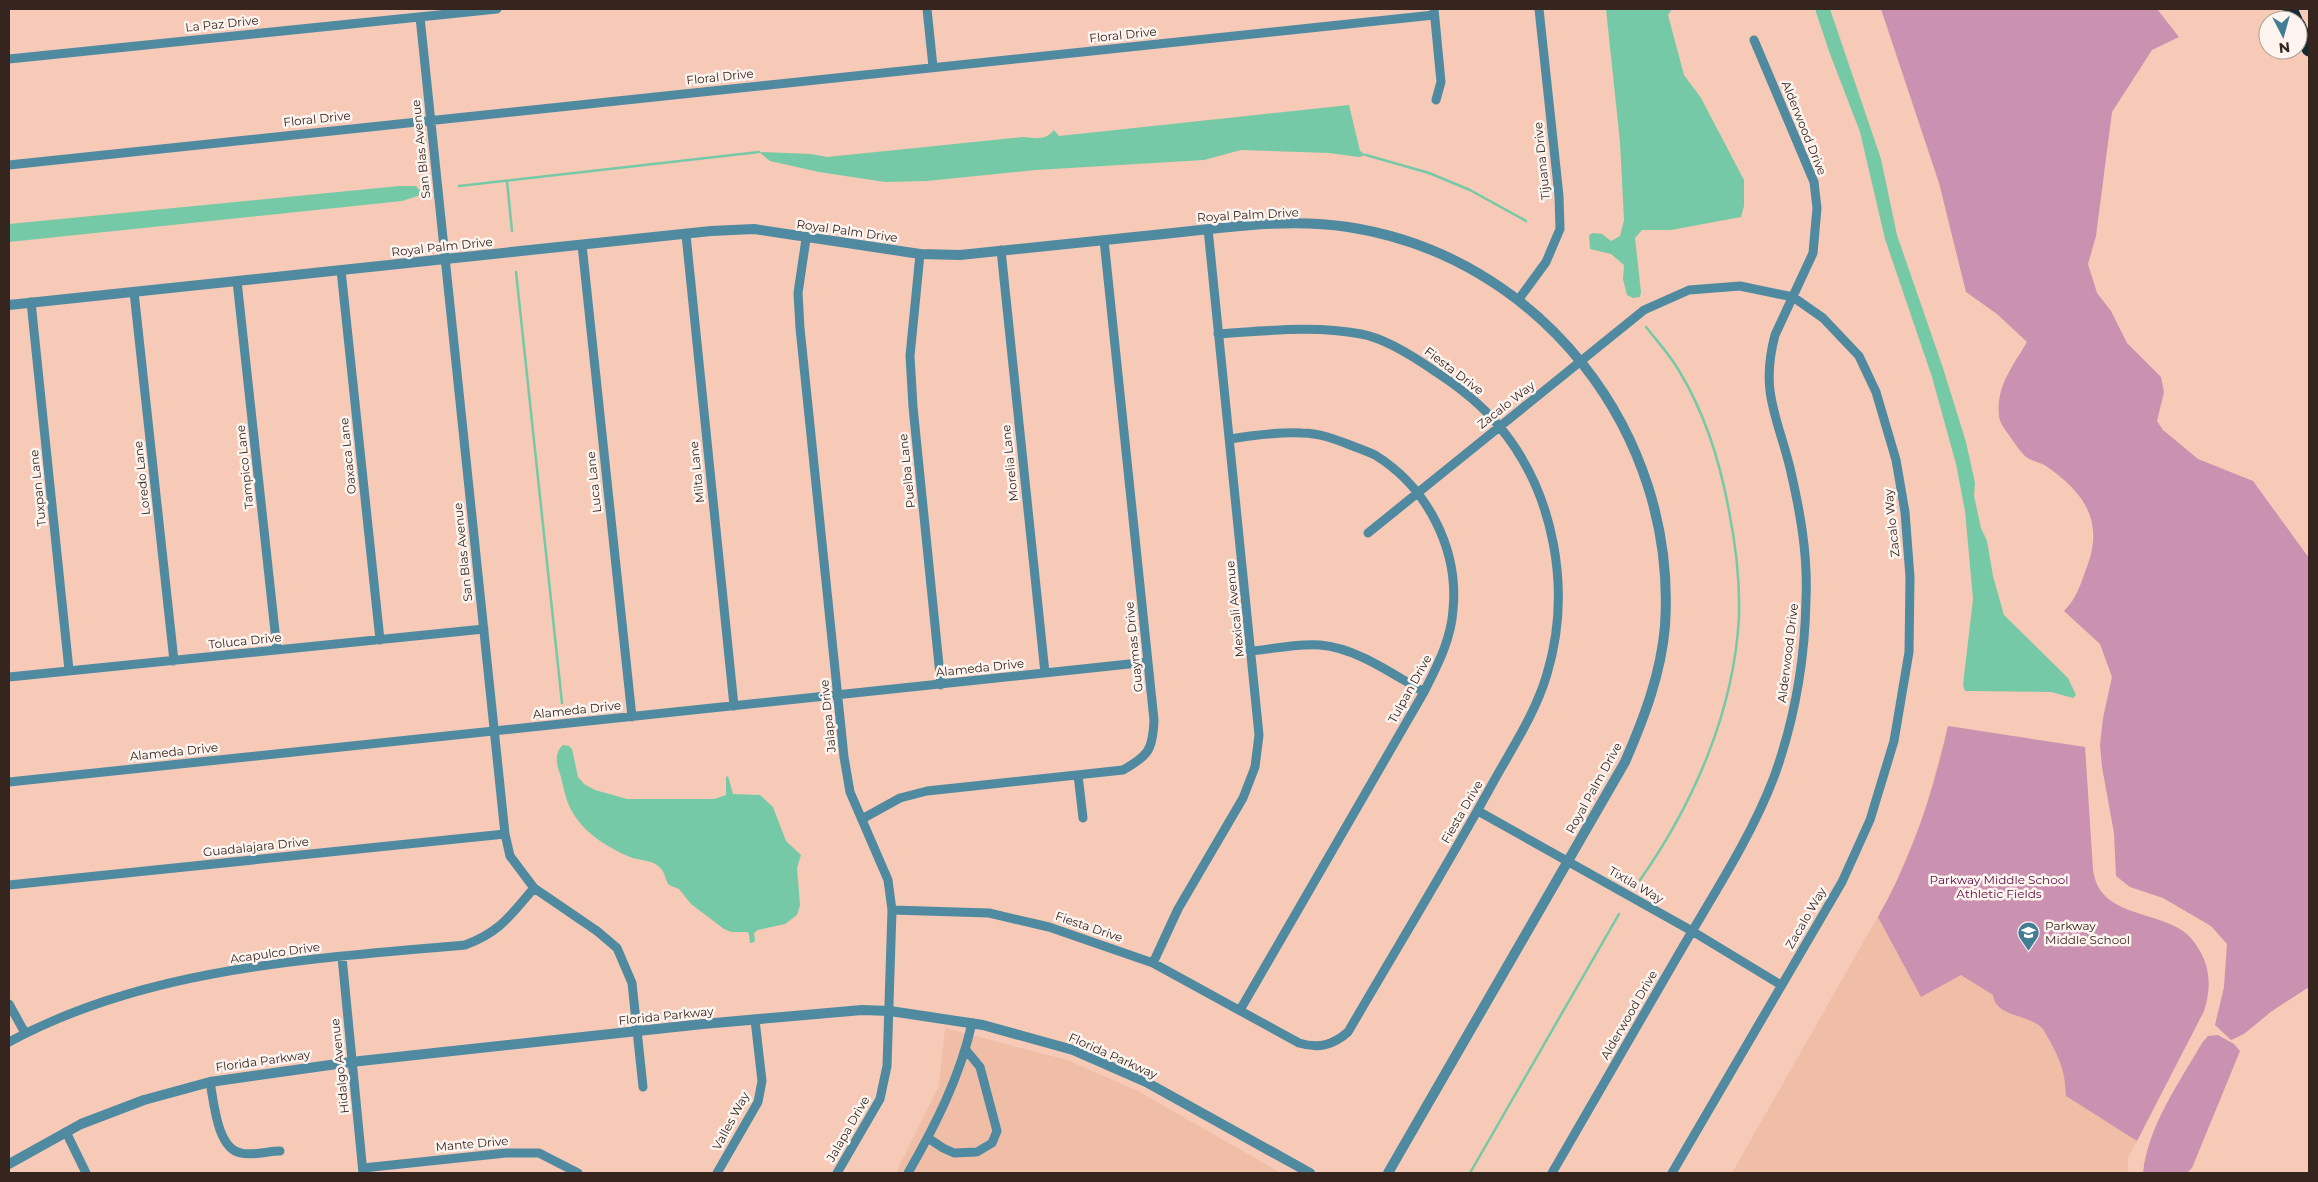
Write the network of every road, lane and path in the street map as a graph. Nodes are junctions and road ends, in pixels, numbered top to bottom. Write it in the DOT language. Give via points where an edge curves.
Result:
graph roads {
  1 [pos="497,9"];
  2 [pos="927,9"];
  3 [pos="1539,9"];
  4 [pos="1434,12"];
  5 [pos="420,16"];
  6 [pos="1754,40"];
  7 [pos="9,59"];
  8 [pos="933,67"];
  9 [pos="1436,100"];
  10 [pos="431,120"];
  11 [pos="9,165"];
  12 [pos="1208,229"];
  13 [pos="686,235"];
  14 [pos="806,238"];
  15 [pos="1104,240"];
  16 [pos="582,245"];
  17 [pos="1001,250"];
  18 [pos="920,254"];
  19 [pos="445,259"];
  20 [pos="341,270"];
  21 [pos="237,281"];
  22 [pos="134,292"];
  23 [pos="1793,296"];
  24 [pos="1519,298"];
  25 [pos="31,302"];
  26 [pos="9,305"];
  27 [pos="1218,334"];
  28 [pos="1582,361"];
  29 [pos="1500,426"];
  30 [pos="1230,439"];
  31 [pos="1416,492"];
  32 [pos="1368,532"];
  33 [pos="484,629"];
  34 [pos="380,640"];
  35 [pos="277,650"];
  36 [pos="1251,651"];
  37 [pos="174,661"];
  38 [pos="1148,662"];
  39 [pos="69,670"];
  40 [pos="1045,673"];
  41 [pos="9,677"];
  42 [pos="941,684"];
  43 [pos="1424,692"];
  44 [pos="838,695"];
  45 [pos="734,706"];
  46 [pos="632,717"];
  47 [pos="494,732"];
  48 [pos="1078,775"];
  49 [pos="9,782"];
  50 [pos="1478,811"];
  51 [pos="1083,818"];
  52 [pos="862,819"];
  53 [pos="505,834"];
  54 [pos="1568,861"];
  55 [pos="9,884"];
  56 [pos="534,888"];
  57 [pos="892,910"];
  58 [pos="1692,931"];
  59 [pos="342,957"];
  60 [pos="1153,963"];
  61 [pos="1781,985"];
  62 [pos="9,1004"];
  63 [pos="1240,1010"];
  64 [pos="890,1011"];
  65 [pos="755,1020"];
  66 [pos="972,1023"];
  67 [pos="637,1032"];
  68 [pos="25,1033"];
  69 [pos="9,1042"];
  70 [pos="966,1050"];
  71 [pos="351,1062"];
  72 [pos="210,1082"];
  73 [pos="643,1087"];
  74 [pos="66,1132"];
  75 [pos="928,1138"];
  76 [pos="280,1151"];
  77 [pos="9,1164"];
  78 [pos="363,1171"];
  79 [pos="86,1173"];
  80 [pos="578,1173"];
  81 [pos="717,1173"];
  82 [pos="836,1173"];
  83 [pos="908,1173"];
  84 [pos="1310,1173"];
  85 [pos="1388,1173"];
  86 [pos="1552,1173"];
  87 [pos="1672,1173"];
  1 -- 5 [label="street, La Paz Drive"];
  2 -- 8 [label="street"];
  3 -- 24 [label="street, Tijuana Drive" via="1560,229 1546,262"];
  4 -- 8 [label="street, Floral Drive"];
  4 -- 9 [label="street" via="1441,82"];
  5 -- 7 [label="street, La Paz Drive"];
  5 -- 10 [label="street, San Blas Avenue"];
  6 -- 23 [label="street, Alderwood Drive" via="1814,182 1817,208 1812,253"];
  8 -- 10 [label="street, Floral Drive"];
  10 -- 11 [label="street, Floral Drive"];
  10 -- 19 [label="street, San Blas Avenue"];
  12 -- 15 [label="street, Royal Palm Drive"];
  12 -- 24 [label="street, Royal Palm Drive" via="1291,223 1346,226 1390,235 1434,251"];
  12 -- 27 [label="street, Mexicali Avenue"];
  13 -- 14 [label="street, Royal Palm Drive" via="754,229"];
  13 -- 16 [label="street, Royal Palm Drive"];
  13 -- 45 [label="street, Milta Lane"];
  14 -- 18 [label="street, Royal Palm Drive"];
  14 -- 44 [label="street, Jalapa Drive" via="798,293 800,328"];
  15 -- 17 [label="street, Royal Palm Drive"];
  15 -- 38 [label="street, Guaymas Drive"];
  16 -- 19 [label="street, Royal Palm Drive"];
  16 -- 46 [label="street, Luca Lane"];
  17 -- 18 [label="street, Royal Palm Drive" via="960,255"];
  17 -- 40 [label="street, Morelia Lane"];
  18 -- 42 [label="street, Puelba Lane" via="910,356"];
  19 -- 20 [label="street, Royal Palm Drive"];
  19 -- 33 [label="street, San Blas Avenue"];
  20 -- 21 [label="street, Royal Palm Drive"];
  20 -- 34 [label="street, Oaxaca Lane"];
  21 -- 22 [label="street, Royal Palm Drive"];
  21 -- 35 [label="street, Tampico Lane"];
  22 -- 25 [label="street, Royal Palm Drive"];
  22 -- 37 [label="street, Loredo Lane"];
  23 -- 28 [label="street, Zacalo Way" via="1740,286 1689,290 1644,310"];
  23 -- 58 [label="street, Alderwood Drive" via="1775,335 1769,385 1803,537 1805,636 1796,701 1779,761 1761,807"];
  23 -- 61 [label="street, Zacalo Way" via="1823,318 1859,356 1876,392 1896,460 1905,512 1910,578 1908,652 1894,741 1870,820 1842,882"];
  24 -- 28 [label="street, Royal Palm Drive"];
  25 -- 26 [label="street, Royal Palm Drive"];
  25 -- 39 [label="street, Tuxpan Lane"];
  27 -- 29 [label="street, Fiesta Drive" via="1305,328 1363,334 1412,355 1461,389"];
  27 -- 30 [label="street, Mexicali Avenue"];
  28 -- 29 [label="street, Zacalo Way"];
  28 -- 54 [label="street, Royal Palm Drive" via="1621,420 1649,485 1665,575 1664,626 1660,663 1638,733 1625,762"];
  29 -- 31 [label="street, Zacalo Way"];
  29 -- 50 [label="street, Fiesta Drive" via="1539,492 1557,564 1558,602 1554,646 1541,692"];
  30 -- 31 [label="street, Tulpan Drive" via="1303,433 1330,437 1374,455 1404,477"];
  30 -- 36 [label="street, Mexicali Avenue"];
  31 -- 32 [label="street, Zacalo Way"];
  31 -- 43 [label="street, Tulpan Drive" via="1437,522 1450,556 1454,584 1454,610 1447,640"];
  33 -- 34 [label="street, Toluca Drive"];
  33 -- 47 [label="street, San Blas Avenue"];
  34 -- 35 [label="street, Toluca Drive"];
  35 -- 37 [label="street, Toluca Drive"];
  36 -- 43 [label="street" via="1308,644 1335,647"];
  36 -- 60 [label="street, Mexicali Avenue" via="1259,735 1255,768 1244,798 1178,909"];
  37 -- 39 [label="street, Toluca Drive"];
  38 -- 40 [label="street, Alameda Drive"];
  38 -- 48 [label="street, Guaymas Drive" via="1153,740 1142,759 1123,770"];
  39 -- 41 [label="street, Toluca Drive"];
  40 -- 42 [label="street, Alameda Drive"];
  42 -- 44 [label="street, Alameda Drive"];
  43 -- 63 [label="street, Tulpan Drive"];
  44 -- 45 [label="street, Alameda Drive"];
  44 -- 52 [label="street, Jalapa Drive" via="850,792"];
  45 -- 46 [label="street, Alameda Drive"];
  46 -- 47 [label="street, Alameda Drive"];
  47 -- 49 [label="street, Alameda Drive"];
  47 -- 53 [label="street, San Blas Avenue"];
  48 -- 51 [label="street"];
  48 -- 52 [label="street, Guaymas Drive" via="928,791 900,798"];
  50 -- 54 [label="street, Tixtla Way"];
  50 -- 63 [label="street, Fiesta Drive" via="1348,1032 1340,1039 1317,1046 1300,1043"];
  52 -- 57 [label="street, Jalapa Drive" via="888,880"];
  53 -- 55 [label="street, Guadalajara Drive"];
  53 -- 56 [label="street, San Blas Avenue" via="510,856"];
  54 -- 58 [label="street, Tixtla Way"];
  54 -- 85 [label="street, Royal Palm Drive"];
  56 -- 59 [label="street, Acapulco Drive" via="503,925 465,945"];
  56 -- 67 [label="street, San Blas Avenue" via="617,948 632,983"];
  57 -- 60 [label="street, Fiesta Drive" via="989,913 1049,927"];
  57 -- 64 [label="street, Jalapa Drive"];
  58 -- 61 [label="street, Tixtla Way"];
  58 -- 86 [label="street, Alderwood Drive"];
  59 -- 68 [label="street, Acapulco Drive" via="258,966 184,979 102,1002"];
  59 -- 71 [label="street, Hidalgo Avenue"];
  60 -- 63 [label="street, Fiesta Drive"];
  61 -- 87 [label="street, Zacalo Way"];
  62 -- 68 [label="street"];
  64 -- 65 [label="street, Florida Parkway" via="862,1010"];
  64 -- 66 [label="street, Florida Parkway"];
  64 -- 82 [label="street, Jalapa Drive" via="887,1066 880,1099"];
  65 -- 67 [label="street, Florida Parkway"];
  65 -- 81 [label="street, Valles Way" via="762,1080 758,1102"];
  66 -- 70 [label="street"];
  66 -- 84 [label="street, Florida Parkway" via="1082,1054 1146,1082"];
  67 -- 71 [label="street, Florida Parkway"];
  67 -- 73 [label="street, San Blas Avenue"];
  68 -- 69 [label="street, Acapulco Drive"];
  70 -- 75 [label="street"];
  70 -- 75 [label="street" via="980,1067 997,1131 992,1143 977,1152 954,1153"];
  71 -- 72 [label="street, Florida Parkway"];
  71 -- 78 [label="street, Hidalgo Avenue"];
  72 -- 74 [label="street, Florida Parkway" via="144,1100"];
  72 -- 76 [label="street" via="220,1132 229,1148 241,1154"];
  74 -- 77 [label="street, Florida Parkway"];
  74 -- 79 [label="street"];
  75 -- 83 [label="street"];
  78 -- 80 [label="street, Mante Drive" via="506,1153 538,1153"];
}
